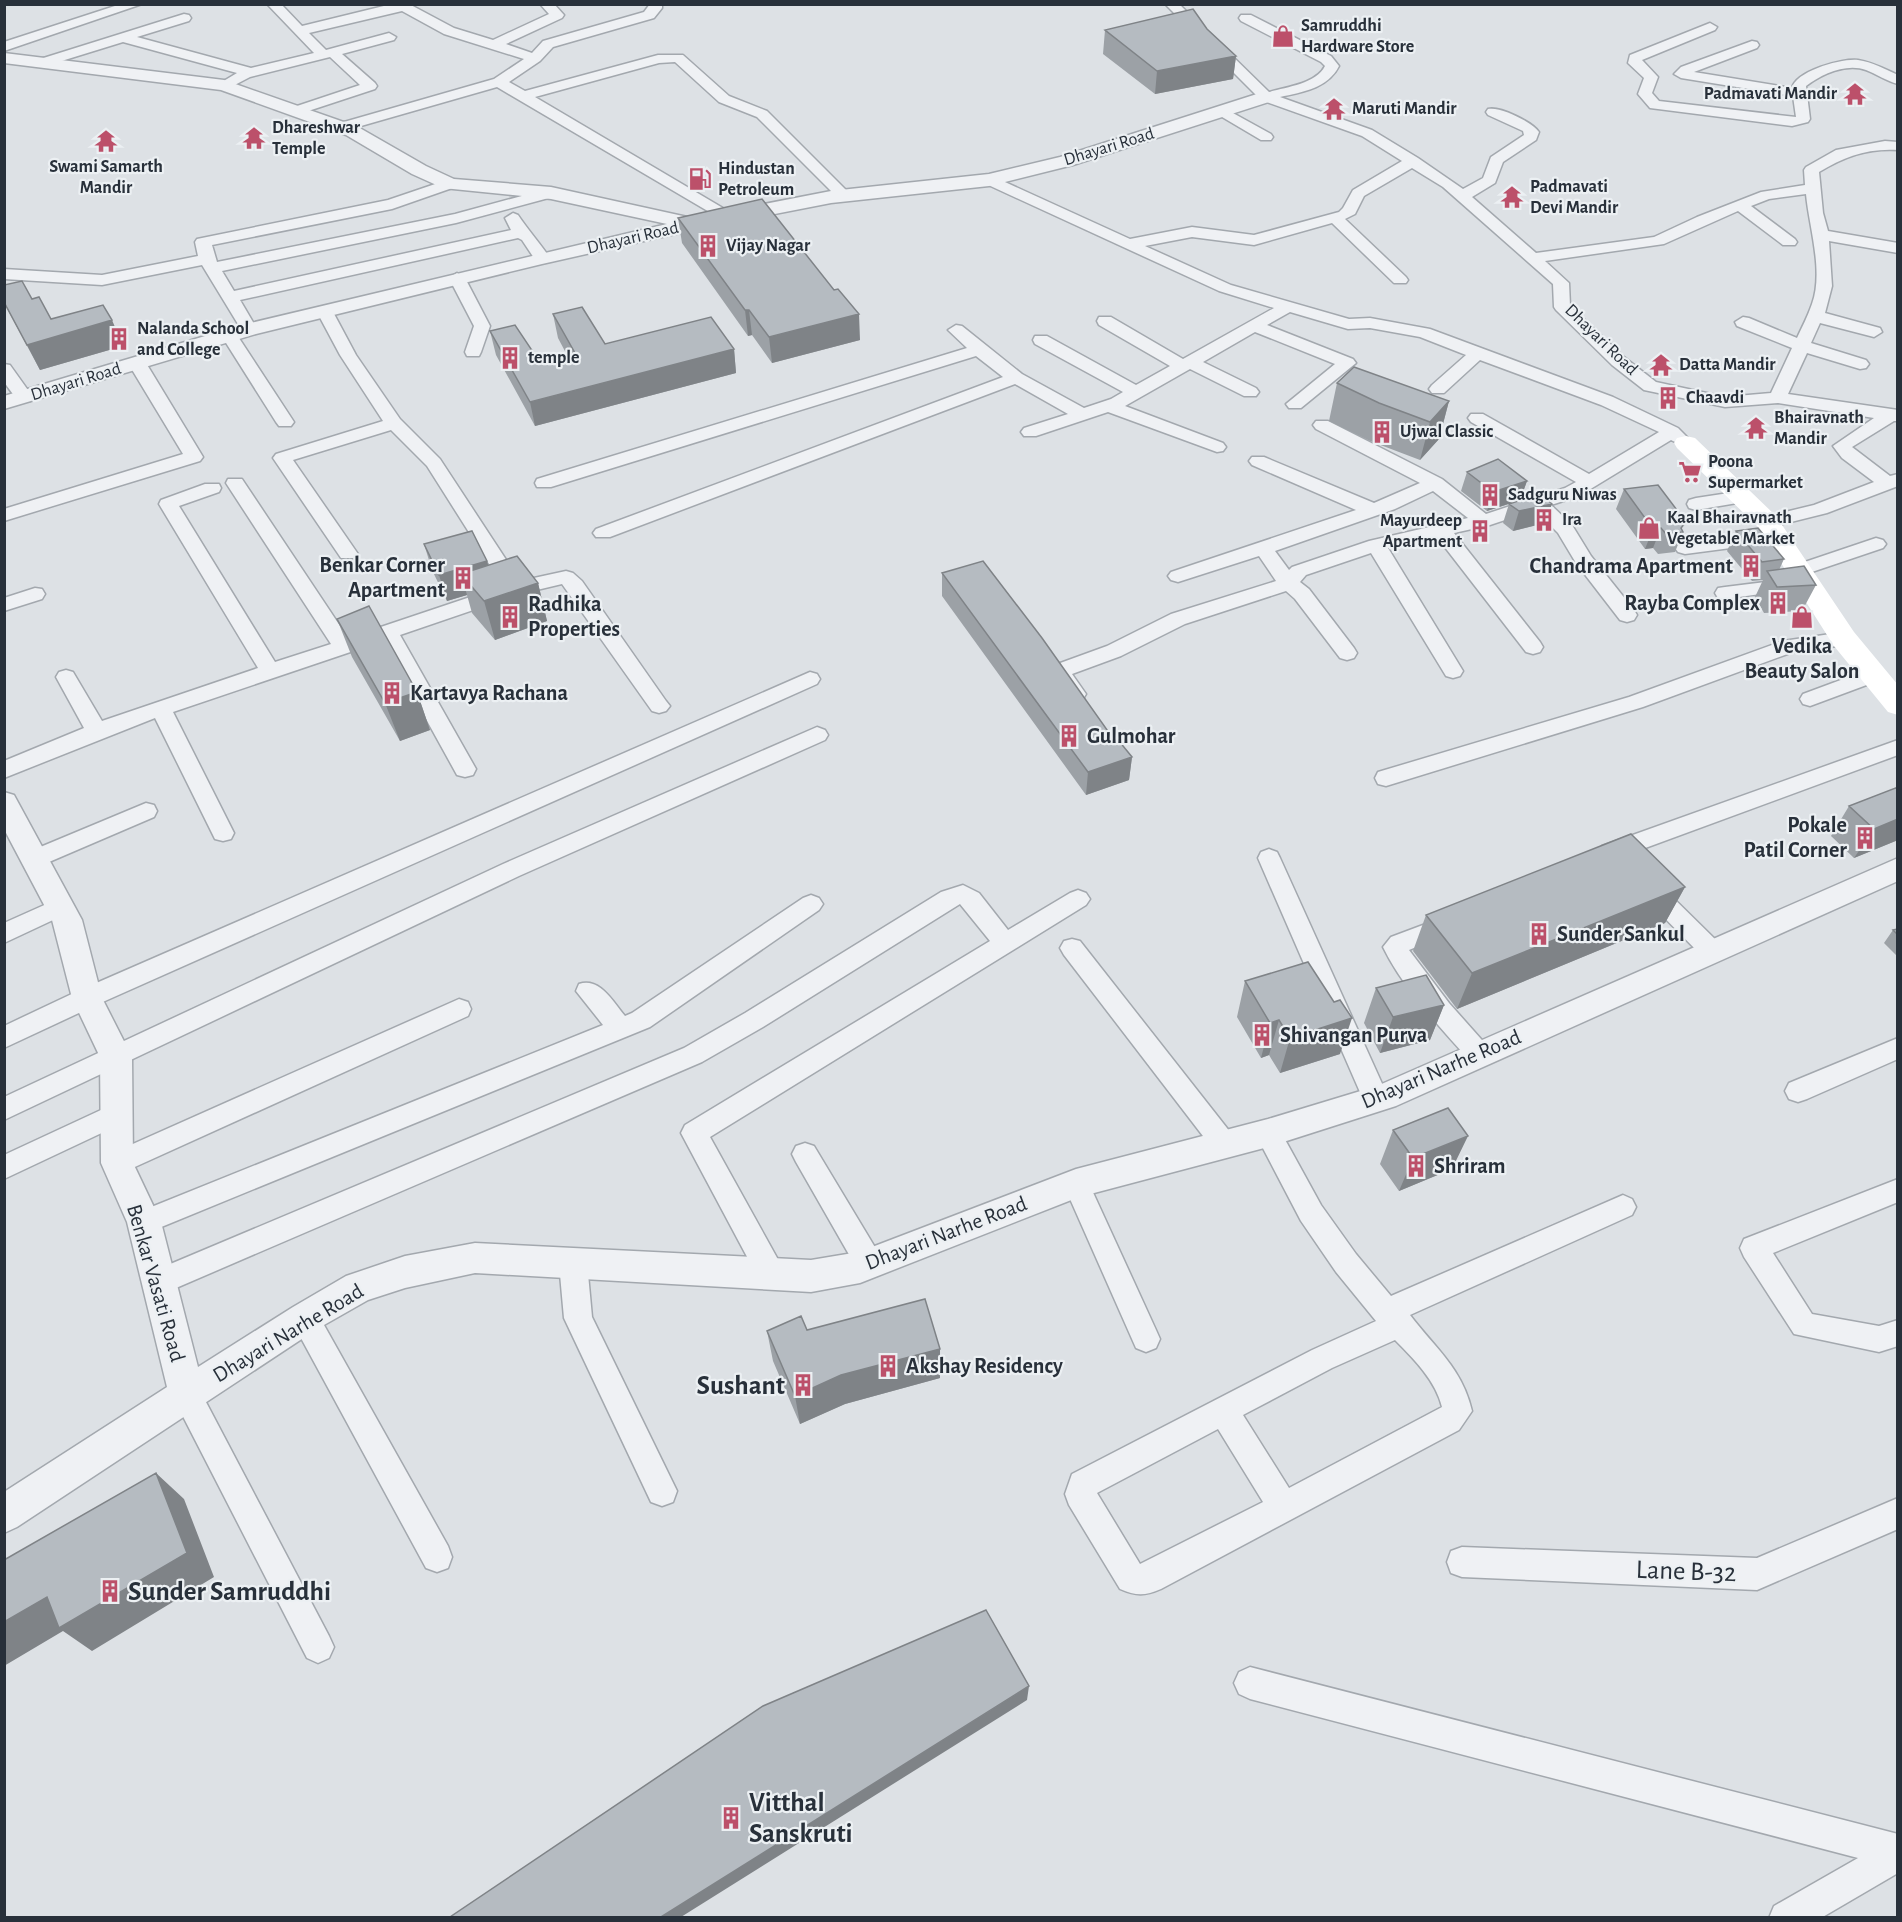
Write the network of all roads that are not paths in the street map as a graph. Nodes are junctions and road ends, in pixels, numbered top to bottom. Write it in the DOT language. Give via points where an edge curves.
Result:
graph roads {
  1 [pos="136,4"];
  2 [pos="273,4"];
  3 [pos="546,4"];
  4 [pos="656,4"];
  5 [pos="1170,4"];
  6 [pos="401,6"];
  7 [pos="184,18"];
  8 [pos="1246,18"];
  9 [pos="1710,27"];
  10 [pos="299,31"];
  11 [pos="389,37"];
  12 [pos="121,38"];
  13 [pos="494,45"];
  14 [pos="1752,45"];
  15 [pos="4,47"];
  16 [pos="327,53"];
  17 [pos="4,58"];
  18 [pos="535,58"];
  19 [pos="42,63"];
  20 [pos="252,73"];
  21 [pos="1666,75"];
  22 [pos="1898,80"];
  23 [pos="499,82"];
  24 [pos="224,85"];
  25 [pos="1800,93"];
  26 [pos="523,96"];
  27 [pos="1266,97"];
  28 [pos="296,111"];
  29 [pos="1222,111"];
  30 [pos="1493,112"];
  31 [pos="342,127"];
  32 [pos="1266,137"];
  33 [pos="1898,146"];
  34 [pos="1413,161"];
  35 [pos="989,180"];
  36 [pos="450,184"];
  37 [pos="1813,188"];
  38 [pos="551,193"];
  39 [pos="843,195"];
  40 [pos="1462,196"];
  41 [pos="507,205"];
  42 [pos="1740,205"];
  43 [pos="728,217"];
  44 [pos="1335,218"];
  45 [pos="693,224"];
  46 [pos="520,233"];
  47 [pos="1821,235"];
  48 [pos="1790,242"];
  49 [pos="1128,244"];
  50 [pos="1898,248"];
  51 [pos="542,258"];
  52 [pos="1533,258"];
  53 [pos="209,263"];
  54 [pos="4,274"];
  55 [pos="457,278"];
  56 [pos="1400,280"];
  57 [pos="230,297"];
  58 [pos="1288,306"];
  59 [pos="325,312"];
  60 [pos="1105,321"];
  61 [pos="1743,322"];
  62 [pos="1812,323"];
  63 [pos="1255,326"];
  64 [pos="956,330"];
  65 [pos="239,332"];
  66 [pos="1874,332"];
  67 [pos="1041,340"];
  68 [pos="1860,344"];
  69 [pos="1802,346"];
  70 [pos="980,350"];
  71 [pos="473,352"];
  72 [pos="1479,353"];
  73 [pos="137,363"];
  74 [pos="1187,364"];
  75 [pos="1860,364"];
  76 [pos="4,369"];
  77 [pos="1016,378"];
  78 [pos="1650,386"];
  79 [pos="1438,389"];
  80 [pos="1136,392"];
  81 [pos="1250,392"];
  82 [pos="1584,393"];
  83 [pos="1779,398"];
  84 [pos="14,400"];
  85 [pos="1294,404"];
  86 [pos="1109,406"];
  87 [pos="1083,415"];
  88 [pos="1895,415"];
  89 [pos="1477,418"];
  90 [pos="285,423"];
  91 [pos="394,423"];
  92 [pos="1322,425"];
  93 [pos="1029,432"];
  94 [pos="1679,438"];
  95 [pos="1217,447"];
  96 [pos="1258,460"];
  97 [pos="1893,481"];
  98 [pos="1590,482"];
  99 [pos="235,483"];
  100 [pos="544,483"];
  101 [pos="1435,483"];
  102 [pos="212,488"];
  103 [pos="1742,497"];
  104 [pos="1539,504"];
  105 [pos="1696,504"];
  106 [pos="1371,509"];
  107 [pos="4,515"];
  108 [pos="1483,521"];
  109 [pos="1772,530"];
  110 [pos="1442,531"];
  111 [pos="603,534"];
  112 [pos="1876,544"];
  113 [pos="1376,545"];
  114 [pos="1263,548"];
  115 [pos="1685,548"];
  116 [pos="348,554"];
  117 [pos="1178,576"];
  118 [pos="1803,576"];
  119 [pos="1288,583"];
  120 [pos="515,589"];
  121 [pos="1725,593"];
  122 [pos="35,594"];
  123 [pos="4,605"];
  124 [pos="1627,615"];
  125 [pos="388,632"];
  126 [pos="1844,639"];
  127 [pos="343,646"];
  128 [pos="1533,647"];
  129 [pos="1347,653"];
  130 [pos="1454,670"];
  131 [pos="270,671"];
  132 [pos="66,677"];
  133 [pos="810,679"];
  134 [pos="1888,688"];
  135 [pos="1810,699"];
  136 [pos="658,706"];
  137 [pos="161,708"];
  138 [pos="1086,708"];
  139 [pos="97,732"];
  140 [pos="817,735"];
  141 [pos="1898,747"];
  142 [pos="465,769"];
  143 [pos="4,770"];
  144 [pos="1386,778"];
  145 [pos="4,802"];
  146 [pos="146,811"];
  147 [pos="223,833"];
  148 [pos="1269,858"];
  149 [pos="34,859"];
  150 [pos="1898,869"];
  151 [pos="1078,898"];
  152 [pos="812,904"];
  153 [pos="60,907"];
  154 [pos="1435,916"];
  155 [pos="4,934"];
  156 [pos="1005,944"];
  157 [pos="1072,948"];
  158 [pos="1712,951"];
  159 [pos="588,991"];
  160 [pos="87,998"];
  161 [pos="459,1009"];
  162 [pos="621,1028"];
  163 [pos="4,1038"];
  164 [pos="1898,1047"];
  165 [pos="1480,1055"];
  166 [pos="116,1057"];
  167 [pos="1798,1091"];
  168 [pos="1376,1099"];
  169 [pos="4,1109"];
  170 [pos="116,1114"];
  171 [pos="1268,1133"];
  172 [pos="1226,1145"];
  173 [pos="805,1154"];
  174 [pos="117,1163"];
  175 [pos="4,1168"];
  176 [pos="1076,1184"];
  177 [pos="1898,1190"];
  178 [pos="1623,1207"];
  179 [pos="144,1222"];
  180 [pos="573,1263"];
  181 [pos="869,1263"];
  182 [pos="771,1274"];
  183 [pos="159,1282"];
  184 [pos="305,1318"];
  185 [pos="1393,1318"];
  186 [pos="1898,1333"];
  187 [pos="1146,1339"];
  188 [pos="188,1395"];
  189 [pos="1222,1410"];
  190 [pos="662,1491"];
  191 [pos="1284,1507"];
  192 [pos="1898,1513"];
  193 [pos="4,1514"];
  194 [pos="437,1557"];
  195 [pos="1462,1562"];
  196 [pos="318,1647"];
  197 [pos="1250,1683"];
  198 [pos="1898,1853"];
  199 [pos="1786,1917"];
  1 -- 15 [label="street"];
  2 -- 10 [label="street"];
  3 -- 13 [label="street" via="557,15"];
  4 -- 18 [label="street" via="649,15 548,44"];
  5 -- 27 [label="street, Dhayari Road"];
  6 -- 10 [label="street"];
  6 -- 13 [label="street" via="449,31"];
  7 -- 12 [label="street"];
  8 -- 27 [label="street" via="1326,58 1332,66 1322,80"];
  9 -- 21 [label="street" via="1635,58 1635,63"];
  10 -- 16 [label="street"];
  11 -- 16 [label="street"];
  12 -- 19 [label="street"];
  12 -- 20 [label="street"];
  13 -- 18 [label="street"];
  14 -- 21 [label="street"];
  16 -- 20 [label="street"];
  16 -- 28 [label="street" via="370,86"];
  17 -- 19 [label="street"];
  18 -- 23 [label="street"];
  19 -- 24 [label="street"];
  20 -- 24 [label="street"];
  21 -- 25 [label="street"];
  21 -- 25 [label="street" via="1645,94 1655,105 1792,122 1803,119"];
  22 -- 25 [label="street" via="1861,64 1848,63 1811,76 1799,86"];
  23 -- 26 [label="street"];
  23 -- 31 [label="street"];
  24 -- 28 [label="street"];
  26 -- 39 [label="street" via="658,59 678,58 724,99 762,114"];
  26 -- 43 [label="street"];
  27 -- 29 [label="street, Dhayari Road"];
  27 -- 34 [label="street, Dhayari Road" via="1367,133"];
  28 -- 31 [label="street"];
  29 -- 32 [label="street"];
  29 -- 35 [label="street, Dhayari Road" via="1066,161"];
  30 -- 40 [label="street" via="1528,128 1531,137 1496,160 1490,180"];
  31 -- 36 [label="street"];
  33 -- 37 [label="street" via="1841,153 1811,170"];
  34 -- 40 [label="street, Dhayari Road"];
  34 -- 44 [label="street" via="1358,194 1350,211"];
  35 -- 39 [label="street, Dhayari Road"];
  35 -- 49 [label="street"];
  36 -- 38 [label="street"];
  36 -- 53 [label="street" via="392,204 203,243"];
  37 -- 42 [label="street" via="1766,195"];
  37 -- 47 [label="street"];
  38 -- 41 [label="street"];
  38 -- 45 [label="street"];
  39 -- 43 [label="street, Dhayari Road"];
  40 -- 52 [label="street, Dhayari Road"];
  41 -- 46 [label="street"];
  41 -- 53 [label="street"];
  42 -- 48 [label="street"];
  42 -- 52 [label="street" via="1658,241"];
  43 -- 45 [label="street, Dhayari Road"];
  44 -- 49 [label="street" via="1254,240 1192,232"];
  44 -- 56 [label="street"];
  45 -- 51 [label="street, Dhayari Road"];
  46 -- 51 [label="street" via="528,237"];
  46 -- 57 [label="street"];
  47 -- 50 [label="street"];
  47 -- 62 [label="street" via="1824,286"];
  49 -- 58 [label="street" via="1225,288"];
  51 -- 55 [label="street, Dhayari Road"];
  52 -- 78 [label="street, Dhayari Road" via="1561,283 1562,307"];
  53 -- 54 [label="street" via="102,280"];
  53 -- 57 [label="street"];
  55 -- 59 [label="street, Dhayari Road"];
  55 -- 71 [label="street" via="482,326"];
  57 -- 65 [label="street"];
  58 -- 63 [label="street"];
  58 -- 72 [label="street" via="1347,324 1370,323 1424,333"];
  59 -- 65 [label="street, Dhayari Road"];
  59 -- 91 [label="street" via="348,355"];
  60 -- 74 [label="street"];
  61 -- 69 [label="street"];
  62 -- 66 [label="street"];
  62 -- 68 [label="street"];
  62 -- 69 [label="street"];
  63 -- 74 [label="street"];
  63 -- 85 [label="street" via="1347,363"];
  64 -- 70 [label="street"];
  65 -- 73 [label="street, Dhayari Road"];
  65 -- 90 [label="street"];
  67 -- 80 [label="street"];
  69 -- 75 [label="street"];
  69 -- 83 [label="street"];
  70 -- 77 [label="street"];
  70 -- 100 [label="street"];
  72 -- 79 [label="street"];
  72 -- 82 [label="street"];
  73 -- 84 [label="street, Dhayari Road"];
  73 -- 107 [label="street" via="194,457"];
  74 -- 80 [label="street"];
  74 -- 81 [label="street"];
  76 -- 84 [label="street"];
  77 -- 87 [label="street"];
  77 -- 111 [label="street"];
  78 -- 82 [label="street, Dhayari Road"];
  78 -- 83 [label="street, Dhayari Road" via="1725,402"];
  80 -- 86 [label="street"];
  82 -- 94 [label="street"];
  83 -- 88 [label="street, Dhayari Road"];
  86 -- 87 [label="street"];
  86 -- 95 [label="street"];
  87 -- 93 [label="street"];
  88 -- 97 [label="street" via="1842,446 1848,454"];
  89 -- 98 [label="street"];
  91 -- 116 [label="street" via="282,458"];
  91 -- 120 [label="street" via="434,463"];
  92 -- 101 [label="street"];
  94 -- 98 [label="street"];
  94 -- 103 [label="main road"];
  96 -- 106 [label="street"];
  97 -- 109 [label="street"];
  98 -- 104 [label="street"];
  99 -- 127 [label="street"];
  101 -- 106 [label="street"];
  101 -- 108 [label="street"];
  102 -- 131 [label="street" via="168,504"];
  103 -- 105 [label="street"];
  103 -- 109 [label="main road"];
  104 -- 108 [label="street"];
  104 -- 124 [label="street" via="1565,529"];
  106 -- 114 [label="street"];
  108 -- 110 [label="street"];
  109 -- 115 [label="street"];
  109 -- 118 [label="main road"];
  110 -- 113 [label="street"];
  110 -- 128 [label="street"];
  112 -- 118 [label="street"];
  113 -- 119 [label="street" via="1299,571"];
  113 -- 130 [label="street"];
  114 -- 117 [label="street"];
  114 -- 119 [label="street"];
  118 -- 121 [label="street"];
  118 -- 126 [label="main road"];
  119 -- 129 [label="street" via="1302,594"];
  119 -- 138 [label="street" via="1178,619 1114,651 1059,671"];
  120 -- 125 [label="street"];
  120 -- 136 [label="street" via="566,577"];
  122 -- 123 [label="street"];
  125 -- 127 [label="street"];
  125 -- 142 [label="street"];
  126 -- 134 [label="main road"];
  126 -- 144 [label="street" via="1790,646 1636,702"];
  127 -- 131 [label="street"];
  131 -- 137 [label="street"];
  132 -- 139 [label="street"];
  133 -- 160 [label="street"];
  134 -- 135 [label="street"];
  137 -- 139 [label="street"];
  137 -- 147 [label="street"];
  139 -- 143 [label="street"];
  140 -- 166 [label="street" via="511,870"];
  141 -- 158 [label="street" via="1594,862 1619,860 1625,864"];
  145 -- 149 [label="street, Benkar Vasati Road"];
  146 -- 149 [label="street"];
  148 -- 168 [label="street"];
  149 -- 153 [label="street, Benkar Vasati Road"];
  150 -- 158 [label="street, Dhayari Narhe Road"];
  151 -- 156 [label="street"];
  152 -- 162 [label="street" via="641,1020"];
  153 -- 155 [label="street"];
  153 -- 160 [label="street, Benkar Vasati Road" via="67,920"];
  154 -- 165 [label="street" via="1461,913 1395,947 1440,1010"];
  156 -- 182 [label="street" via="694,1133"];
  156 -- 183 [label="street" via="971,899 963,894 949,897 693,1055"];
  157 -- 172 [label="street"];
  158 -- 165 [label="street, Dhayari Narhe Road"];
  159 -- 162 [label="street"];
  160 -- 163 [label="street"];
  160 -- 166 [label="street, Benkar Vasati Road"];
  161 -- 174 [label="street"];
  162 -- 179 [label="street"];
  164 -- 167 [label="street"];
  165 -- 168 [label="street, Dhayari Narhe Road"];
  166 -- 169 [label="street"];
  166 -- 170 [label="street, Benkar Vasati Road"];
  168 -- 171 [label="street, Dhayari Narhe Road"];
  170 -- 174 [label="street, Benkar Vasati Road"];
  170 -- 175 [label="street"];
  171 -- 172 [label="street, Dhayari Narhe Road"];
  171 -- 185 [label="street" via="1311,1213 1346,1263"];
  172 -- 176 [label="street, Dhayari Narhe Road"];
  173 -- 181 [label="street"];
  174 -- 179 [label="street, Benkar Vasati Road"];
  176 -- 181 [label="street, Dhayari Narhe Road"];
  176 -- 187 [label="street"];
  177 -- 186 [label="street" via="1754,1248 1804,1325 1879,1339"];
  178 -- 185 [label="street"];
  179 -- 183 [label="street, Benkar Vasati Road"];
  180 -- 182 [label="street, Dhayari Narhe Road"];
  180 -- 184 [label="street, Dhayari Narhe Road" via="463,1260 358,1287"];
  180 -- 190 [label="street" via="578,1318"];
  181 -- 182 [label="street, Dhayari Narhe Road" via="811,1276"];
  183 -- 188 [label="street, Benkar Vasati Road"];
  184 -- 188 [label="street, Dhayari Narhe Road"];
  184 -- 194 [label="street"];
  185 -- 189 [label="street"];
  185 -- 191 [label="street" via="1452,1392 1457,1411 1434,1429"];
  188 -- 193 [label="street, Dhayari Narhe Road"];
  188 -- 196 [label="street"];
  189 -- 191 [label="street"];
  189 -- 191 [label="street" via="1081,1487 1080,1494 1131,1578 1150,1578"];
  192 -- 195 [label="street, Lane B-32" via="1757,1574"];
  197 -- 198 [label="street"];
  198 -- 199 [label="street"];
}
